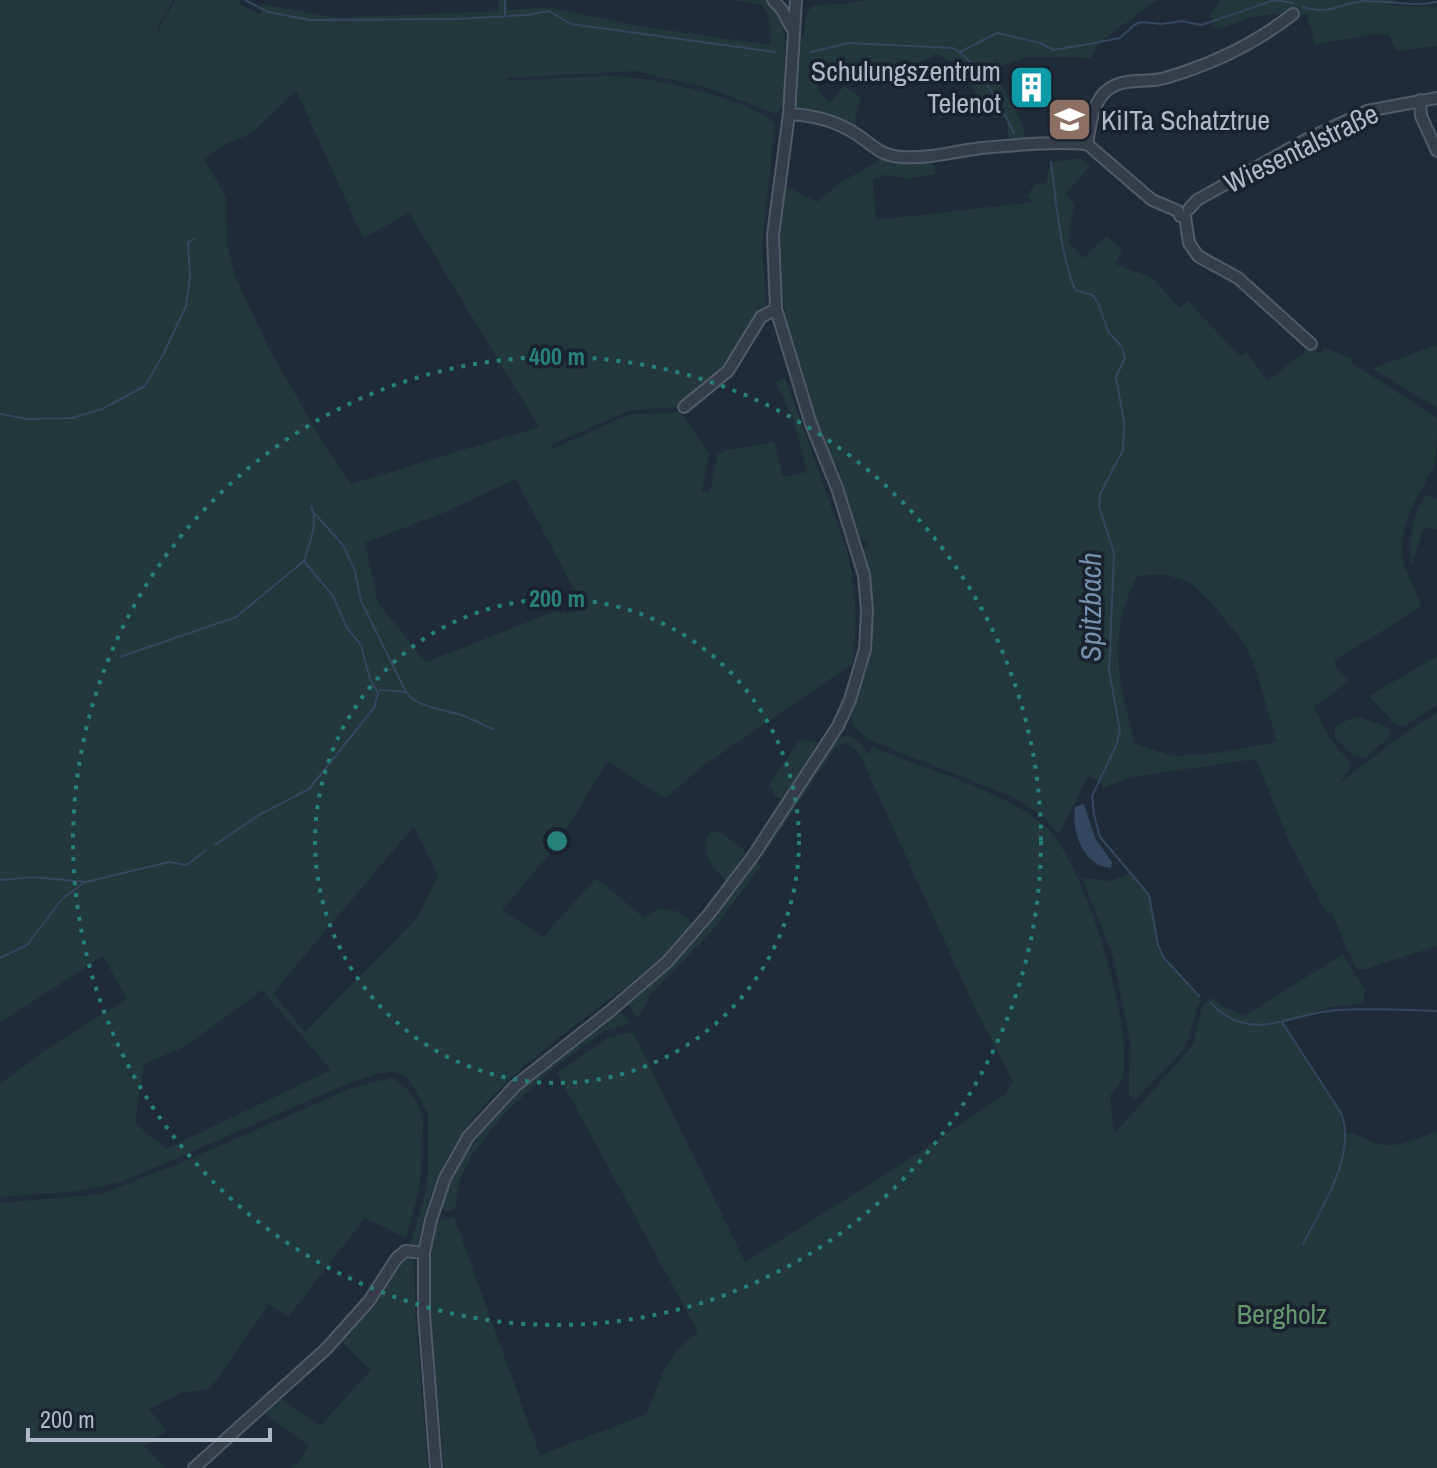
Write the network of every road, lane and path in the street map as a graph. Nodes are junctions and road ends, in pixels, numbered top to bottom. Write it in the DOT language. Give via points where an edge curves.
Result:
graph roads {
  1 [pos="773,0"];
  2 [pos="796,0"];
  3 [pos="1293,14"];
  4 [pos="794,32"];
  5 [pos="1437,98"];
  6 [pos="1420,100"];
  7 [pos="789,114"];
  8 [pos="1087,144"];
  9 [pos="1437,151"];
  10 [pos="1184,213"];
  11 [pos="776,309"];
  12 [pos="1311,344"];
  13 [pos="684,407"];
  14 [pos="424,1253"];
  15 [pos="194,1468"];
  16 [pos="436,1468"];
  1 -- 4 [label="street"];
  2 -- 4 [label="street"];
  3 -- 8 [label="street" via="1223,57 1161,80 1118,83 1097,104"];
  4 -- 7 [label="street"];
  5 -- 6 [label="street, Wiesentalstraße"];
  6 -- 9 [label="street, Wiesentalstraße" via="1421,116"];
  6 -- 10 [label="street, Wiesentalstraße" via="1367,111 1309,138 1197,200"];
  7 -- 8 [label="street" via="828,121 899,157"];
  7 -- 11 [label="street" via="773,235"];
  8 -- 10 [label="street" via="1152,200"];
  10 -- 12 [label="street" via="1189,243 1198,256 1238,278"];
  11 -- 13 [label="street" via="761,317 728,371"];
  11 -- 14 [label="street" via="864,575 865,649 850,700 796,793 709,914 667,962 515,1086 468,1137 445,1178"];
  14 -- 15 [label="street" via="405,1251 396,1259 369,1301 326,1349"];
  14 -- 16 [label="street"];
}
